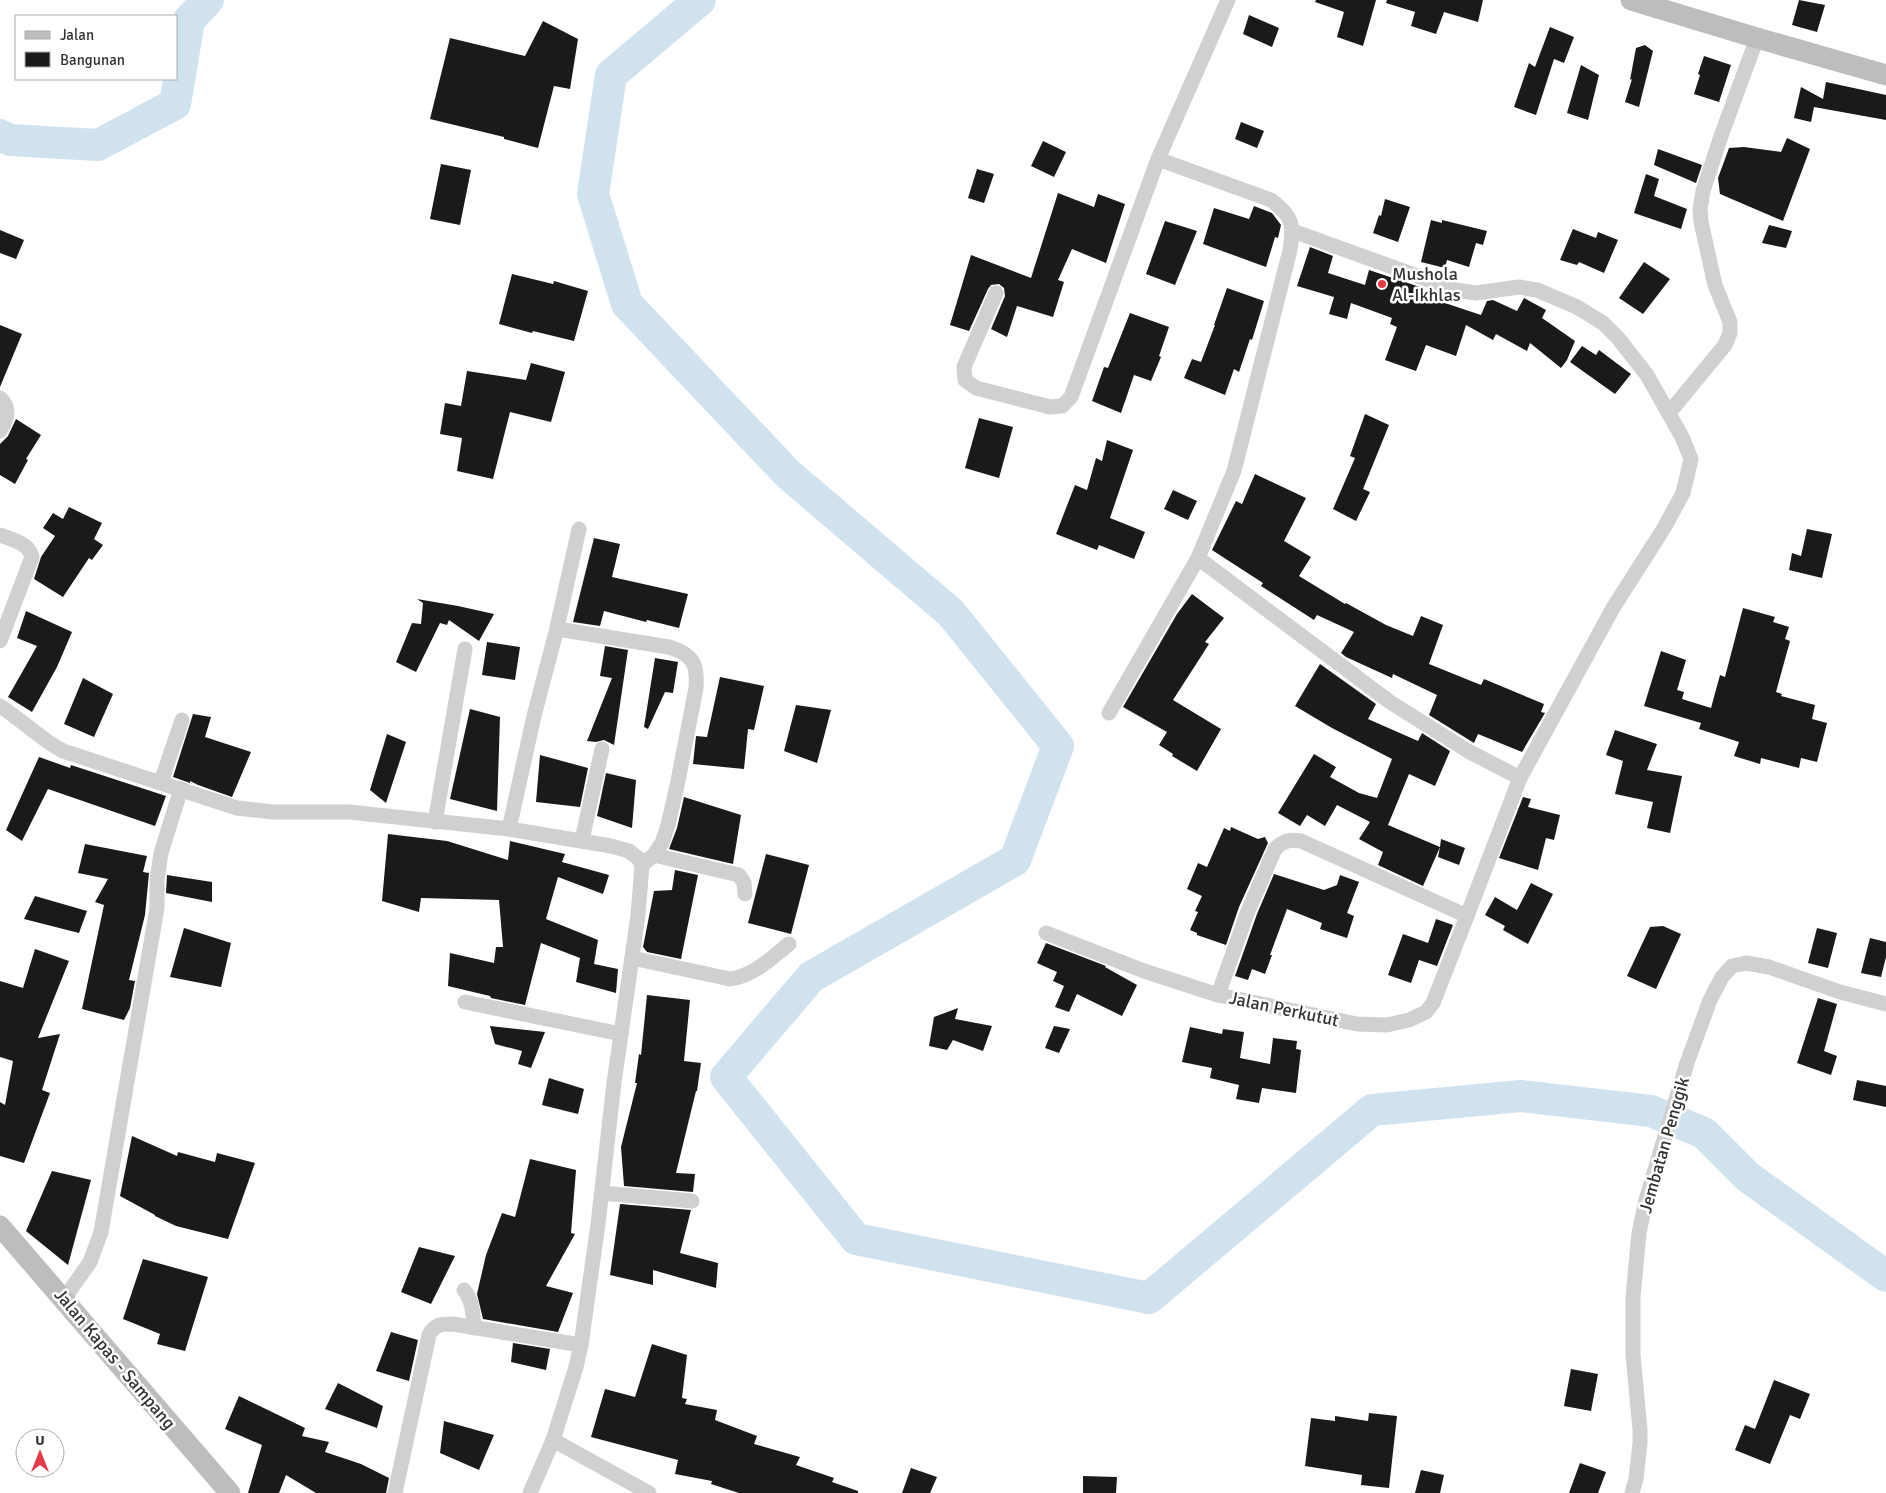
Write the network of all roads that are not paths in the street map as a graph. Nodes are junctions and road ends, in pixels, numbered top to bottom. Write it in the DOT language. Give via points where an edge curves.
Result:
graph roads {
  1 [pos="1228,0"];
  2 [pos="1631,0"];
  3 [pos="1757,38"];
  4 [pos="1886,75"];
  5 [pos="1158,158"];
  6 [pos="1293,230"];
  7 [pos="996,293"];
  8 [pos="0,398"];
  9 [pos="1669,413"];
  10 [pos="0,431"];
  11 [pos="579,529"];
  12 [pos="0,535"];
  13 [pos="1198,558"];
  14 [pos="557,628"];
  15 [pos="0,641"];
  16 [pos="465,649"];
  17 [pos="0,706"];
  18 [pos="1109,713"];
  19 [pos="182,720"];
  20 [pos="602,749"];
  21 [pos="1520,778"];
  22 [pos="161,782"];
  23 [pos="181,789"];
  24 [pos="435,822"];
  25 [pos="509,830"];
  26 [pos="582,840"];
  27 [pos="654,855"];
  28 [pos="642,866"];
  29 [pos="745,894"];
  30 [pos="1466,916"];
  31 [pos="1046,933"];
  32 [pos="789,944"];
  33 [pos="632,958"];
  34 [pos="1218,995"];
  35 [pos="465,1002"];
  36 [pos="1886,1004"];
  37 [pos="621,1034"];
  38 [pos="602,1193"];
  39 [pos="692,1201"];
  40 [pos="0,1226"];
  41 [pos="464,1290"];
  42 [pos="64,1298"];
  43 [pos="474,1328"];
  44 [pos="581,1345"];
  45 [pos="553,1440"];
  46 [pos="230,1493"];
  47 [pos="394,1493"];
  48 [pos="530,1493"];
  49 [pos="649,1493"];
  50 [pos="1632,1493"];
  1 -- 5 [label="street"];
  2 -- 3 [label="street"];
  3 -- 4 [label="street"];
  3 -- 9 [label="street" via="1720,136 1702,192 1700,210 1715,285 1730,322 1730,333 1725,345"];
  5 -- 6 [label="street" via="1271,200 1284,209"];
  5 -- 7 [label="street" via="1071,397 1062,406 1050,407 976,388 966,380 964,367"];
  6 -- 9 [label="street, Jalan Perkutut" via="1456,290 1476,293 1520,287 1577,307 1603,323 1618,338 1647,375"];
  6 -- 13 [label="street" via="1234,471"];
  8 -- 10 [label="street" via="6,403 7,419"];
  9 -- 21 [label="street, Jalan Perkutut" via="1691,459 1683,493 1613,608"];
  11 -- 14 [label="street"];
  12 -- 15 [label="street" via="26,546 32,558"];
  13 -- 18 [label="street"];
  13 -- 21 [label="street" via="1390,702 1468,751"];
  14 -- 25 [label="street"];
  14 -- 27 [label="street" via="668,646 680,650 695,665 696,688 678,781 662,843"];
  16 -- 24 [label="street"];
  17 -- 22 [label="street" via="63,751"];
  19 -- 22 [label="street"];
  20 -- 26 [label="street"];
  21 -- 30 [label="street, Jalan Perkutut"];
  22 -- 23 [label="street"];
  23 -- 24 [label="street" via="253,811 349,812"];
  23 -- 42 [label="street" via="158,866 157,908 102,1232 90,1262"];
  24 -- 25 [label="street"];
  25 -- 26 [label="street"];
  26 -- 28 [label="street" via="629,852 638,858"];
  27 -- 28 [label="street"];
  27 -- 29 [label="street" via="739,875 744,882"];
  28 -- 33 [label="street"];
  30 -- 34 [label="street, Jalan Perkutut" via="1433,1003 1426,1012 1409,1020 1387,1025 1356,1024"];
  30 -- 34 [label="street" via="1300,841 1282,842 1275,849 1248,911"];
  31 -- 34 [label="street, Jalan Perkutut" via="1144,971"];
  32 -- 33 [label="street" via="753,972 730,979"];
  33 -- 37 [label="street"];
  35 -- 37 [label="street"];
  36 -- 50 [label="street, Jembatan Penggik" via="1769,967 1746,963 1732,966 1710,1000 1646,1200 1635,1266 1633,1354 1640,1430"];
  37 -- 38 [label="street"];
  38 -- 39 [label="street"];
  38 -- 44 [label="street"];
  40 -- 42 [label="street, Jalan Kapas - Sampang"];
  41 -- 43 [label="street" via="473,1310"];
  42 -- 46 [label="street, Jalan Kapas - Sampang"];
  43 -- 44 [label="street"];
  43 -- 47 [label="street" via="440,1324 433,1327 428,1335"];
  44 -- 45 [label="street"];
  45 -- 48 [label="street"];
  45 -- 49 [label="street"];
}
